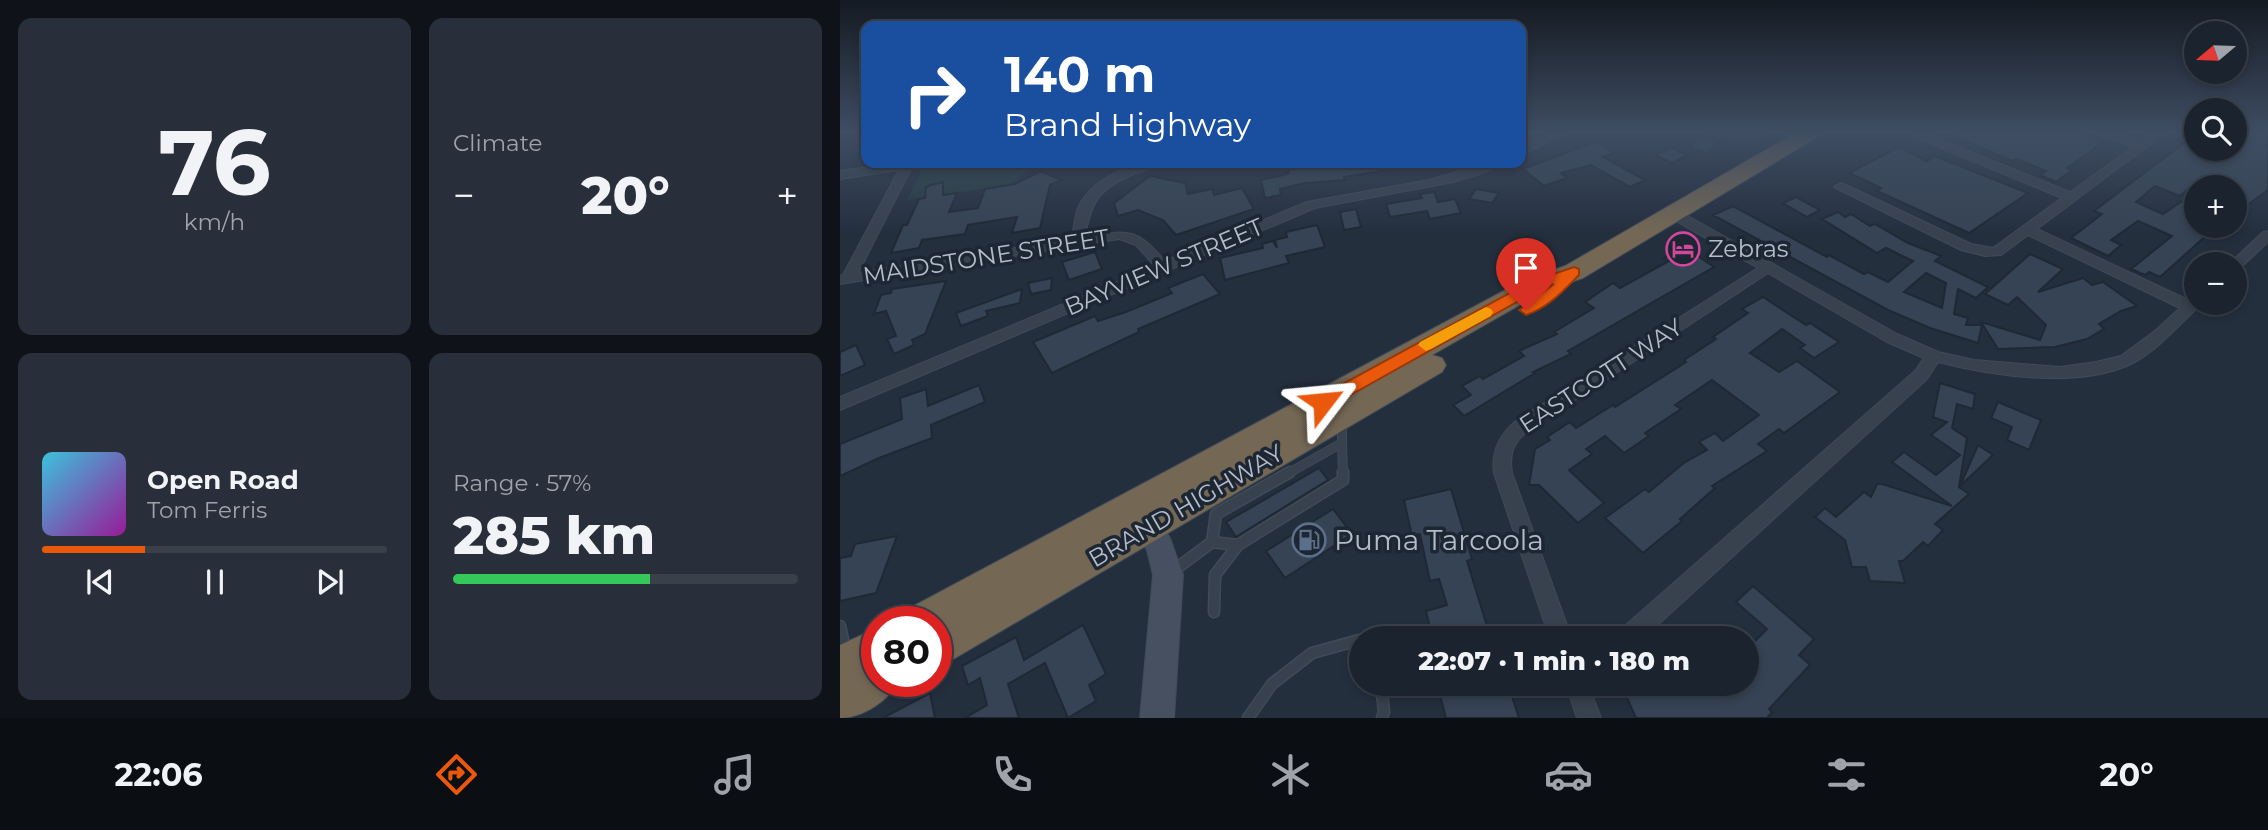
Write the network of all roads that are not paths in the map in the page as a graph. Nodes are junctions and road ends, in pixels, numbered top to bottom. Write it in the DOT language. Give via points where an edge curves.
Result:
graph roads {
  1 [pos="1752,166"];
  2 [pos="1994,166"];
  3 [pos="2114,166"];
  4 [pos="883,168"];
  5 [pos="905,168"];
  6 [pos="1140,168"];
  7 [pos="1484,168"];
  8 [pos="840,175"];
  9 [pos="1840,187"];
  10 [pos="2071,197"];
  11 [pos="1674,214"];
  12 [pos="2029,230"];
  13 [pos="2268,235"];
  14 [pos="1078,240"];
  15 [pos="2247,254"];
  16 [pos="1163,267"];
  17 [pos="1767,268"];
  18 [pos="1574,272"];
  19 [pos="844,280"];
  20 [pos="2184,300"];
  21 [pos="2184,312"];
  22 [pos="1934,355"];
  23 [pos="840,404"];
  24 [pos="1342,430"];
  25 [pos="1141,517"];
  26 [pos="1212,542"];
  27 [pos="1238,545"];
  28 [pos="1168,575"];
  29 [pos="952,608"];
  30 [pos="1214,612"];
  31 [pos="1556,626"];
  32 [pos="1641,626"];
  33 [pos="952,637"];
  34 [pos="1349,643"];
  35 [pos="1382,696"];
  36 [pos="1581,696"];
  37 [pos="1157,718"];
  38 [pos="1248,718"];
  39 [pos="1382,718"];
  40 [pos="1589,718"];
  1 -- 11 [label="highway, BRAND HIGHWAY"];
  2 -- 10 [label="street"];
  3 -- 10 [label="street"];
  4 -- 8 [label="street"];
  5 -- 19 [label="street"];
  6 -- 14 [label="street" via="1118,176 1085,206"];
  7 -- 16 [label="street, BAYVIEW STREET" via="1455,178 1311,205"];
  9 -- 12 [label="street" via="1985,252 1996,252"];
  10 -- 12 [label="street"];
  11 -- 17 [label="street"];
  11 -- 18 [label="highway, BRAND HIGHWAY"];
  12 -- 20 [label="street"];
  13 -- 15 [label="street"];
  14 -- 16 [label="street, MAIDSTONE STREET" via="1120,235 1141,242"];
  14 -- 19 [label="street, MAIDSTONE STREET"];
  16 -- 23 [label="street, BAYVIEW STREET"];
  17 -- 22 [label="street" via="1863,323"];
  17 -- 31 [label="street, EASTCOTT WAY" via="1522,426 1506,441 1503,473"];
  18 -- 24 [label="highway, BRAND HIGHWAY" via="1549,297"];
  18 -- 25 [label="highway, BRAND HIGHWAY" via="1535,285"];
  21 -- 22 [label="street" via="2126,360 2096,368 2060,373 2019,371"];
  22 -- 32 [label="street" via="1921,375"];
  24 -- 25 [label="highway, BRAND HIGHWAY"];
  24 -- 26 [label="lane" via="1216,514"];
  24 -- 27 [label="lane" via="1343,480"];
  25 -- 28 [label="street" via="1160,547"];
  25 -- 29 [label="highway, BRAND HIGHWAY"];
  25 -- 33 [label="highway, BRAND HIGHWAY"];
  26 -- 27 [label="lane"];
  26 -- 28 [label="lane"];
  27 -- 30 [label="lane" via="1215,575"];
  28 -- 37 [label="street"];
  34 -- 38 [label="lane" via="1312,653 1272,684"];
  35 -- 39 [label="lane"];
  36 -- 40 [label="street"];
}
